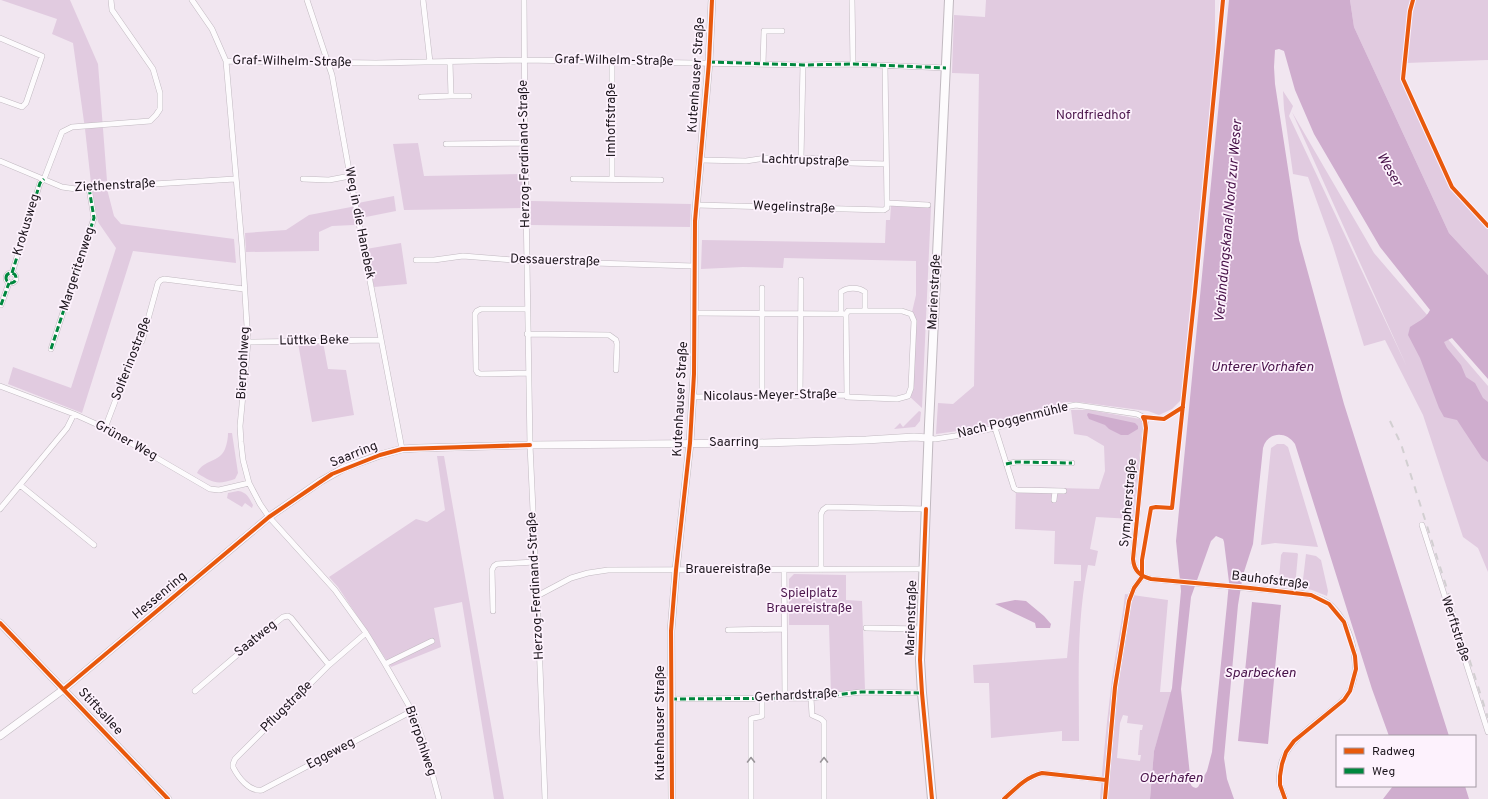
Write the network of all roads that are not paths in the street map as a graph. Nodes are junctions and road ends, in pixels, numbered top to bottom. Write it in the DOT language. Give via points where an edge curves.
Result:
graph roads {
  1 [pos="111,0"];
  2 [pos="192,0"];
  3 [pos="307,0"];
  4 [pos="524,0"];
  5 [pos="712,0"];
  6 [pos="852,0"];
  7 [pos="949,0"];
  8 [pos="423,1"];
  9 [pos="782,31"];
  10 [pos="0,38"];
  11 [pos="524,60"];
  12 [pos="226,61"];
  13 [pos="612,61"];
  14 [pos="430,62"];
  15 [pos="450,62"];
  16 [pos="709,62"];
  17 [pos="329,63"];
  18 [pos="763,64"];
  19 [pos="853,64"];
  20 [pos="803,65"];
  21 [pos="885,66"];
  22 [pos="946,68"];
  23 [pos="451,96"];
  24 [pos="469,96"];
  25 [pos="421,97"];
  26 [pos="0,99"];
  27 [pos="525,143"];
  28 [pos="446,144"];
  29 [pos="801,158"];
  30 [pos="700,160"];
  31 [pos="0,161"];
  32 [pos="886,164"];
  33 [pos="350,176"];
  34 [pos="44,179"];
  35 [pos="235,179"];
  36 [pos="303,179"];
  37 [pos="573,179"];
  38 [pos="612,179"];
  39 [pos="661,180"];
  40 [pos="88,188"];
  41 [pos="887,203"];
  42 [pos="696,205"];
  43 [pos="928,205"];
  44 [pos="416,260"];
  45 [pos="526,261"];
  46 [pos="694,266"];
  47 [pos="801,280"];
  48 [pos="762,288"];
  49 [pos="244,289"];
  50 [pos="1,305"];
  51 [pos="527,309"];
  52 [pos="865,311"];
  53 [pos="694,313"];
  54 [pos="762,313"];
  55 [pos="801,313"];
  56 [pos="844,314"];
  57 [pos="527,334"];
  58 [pos="381,340"];
  59 [pos="248,342"];
  60 [pos="51,349"];
  61 [pos="616,370"];
  62 [pos="528,373"];
  63 [pos="0,386"];
  64 [pos="847,395"];
  65 [pos="762,396"];
  66 [pos="800,396"];
  67 [pos="693,397"];
  68 [pos="74,414"];
  69 [pos="1143,417"];
  70 [pos="105,428"];
  71 [pos="995,428"];
  72 [pos="928,438"];
  73 [pos="690,443"];
  74 [pos="530,445"];
  75 [pos="402,449"];
  76 [pos="1072,463"];
  77 [pos="1006,464"];
  78 [pos="250,483"];
  79 [pos="20,486"];
  80 [pos="1055,491"];
  81 [pos="1064,491"];
  82 [pos="1054,500"];
  83 [pos="0,509"];
  84 [pos="926,509"];
  85 [pos="269,517"];
  86 [pos="1422,525"];
  87 [pos="94,545"];
  88 [pos="536,562"];
  89 [pos="924,569"];
  90 [pos="676,570"];
  91 [pos="784,570"];
  92 [pos="821,570"];
  93 [pos="1142,576"];
  94 [pos="537,596"];
  95 [pos="493,611"];
  96 [pos="0,623"];
  97 [pos="866,628"];
  98 [pos="784,629"];
  99 [pos="922,629"];
  100 [pos="728,630"];
  101 [pos="366,633"];
  102 [pos="432,641"];
  103 [pos="385,664"];
  104 [pos="329,665"];
  105 [pos="64,689"];
  106 [pos="195,691"];
  107 [pos="922,693"];
  108 [pos="762,698"];
  109 [pos="786,698"];
  110 [pos="811,698"];
  111 [pos="671,699"];
  112 [pos="412,711"];
  113 [pos="1488,732"];
  114 [pos="0,736"];
  115 [pos="1106,780"];
  116 [pos="249,787"];
  117 [pos="168,799"];
  118 [pos="439,799"];
  119 [pos="545,799"];
  120 [pos="672,799"];
  121 [pos="750,799"];
  122 [pos="824,799"];
  123 [pos="932,799"];
  124 [pos="1004,799"];
  125 [pos="1105,799"];
  126 [pos="1285,799"];
  1 -- 34 [label="street, Krokusweg" via="112,10 152,69 160,93 160,109 150,121 66,129 59,137"];
  2 -- 12 [label="street, Bierpohlweg" via="212,29"];
  3 -- 17 [label="street, Weg in die Hanebek"];
  4 -- 11 [label="street, Herzog-Ferdinand-Straße"];
  5 -- 16 [label="street, Kutenhauser Straße"];
  6 -- 19 [label="street"];
  7 -- 22 [label="main road, Marienstraße"];
  8 -- 14 [label="street"];
  9 -- 18 [label="street" via="764,31"];
  10 -- 26 [label="street" via="42,56 26,103 22,107"];
  11 -- 13 [label="street, Graf-Wilhelm-Straße"];
  11 -- 15 [label="street, Graf-Wilhelm-Straße"];
  11 -- 27 [label="street, Herzog-Ferdinand-Straße"];
  12 -- 17 [label="street, Graf-Wilhelm-Straße"];
  12 -- 35 [label="street, Bierpohlweg"];
  13 -- 16 [label="street, Graf-Wilhelm-Straße"];
  13 -- 38 [label="street, Imhoffstraße"];
  14 -- 15 [label="street, Graf-Wilhelm-Straße"];
  14 -- 17 [label="street, Graf-Wilhelm-Straße"];
  15 -- 23 [label="street"];
  16 -- 18 [label="street, Graf-Wilhelm-Straße"];
  16 -- 30 [label="street, Kutenhauser Straße"];
  17 -- 33 [label="street, Weg in die Hanebek"];
  18 -- 20 [label="street, Graf-Wilhelm-Straße"];
  19 -- 20 [label="street, Graf-Wilhelm-Straße"];
  19 -- 21 [label="street, Graf-Wilhelm-Straße"];
  20 -- 29 [label="street"];
  21 -- 22 [label="street, Graf-Wilhelm-Straße"];
  21 -- 32 [label="street"];
  22 -- 72 [label="main road, Marienstraße"];
  23 -- 24 [label="street"];
  23 -- 25 [label="street"];
  27 -- 28 [label="street"];
  27 -- 45 [label="street, Herzog-Ferdinand-Straße"];
  29 -- 30 [label="street, Lachtrupstraße"];
  29 -- 32 [label="street, Lachtrupstraße"];
  30 -- 42 [label="street, Kutenhauser Straße"];
  31 -- 34 [label="street, Ziethenstraße"];
  32 -- 41 [label="street"];
  33 -- 36 [label="street" via="329,180"];
  33 -- 58 [label="street, Weg in die Hanebek"];
  34 -- 40 [label="street, Ziethenstraße" via="68,188"];
  34 -- 50 [label="street, Krokusweg" via="40,183 12,273 16,279 9,283"];
  35 -- 40 [label="street, Ziethenstraße"];
  35 -- 49 [label="street, Bierpohlweg"];
  37 -- 38 [label="street"];
  38 -- 39 [label="street"];
  40 -- 60 [label="street, Margeritenweg" via="94,218"];
  41 -- 42 [label="street, Wegelinstraße" via="884,210"];
  41 -- 43 [label="street"];
  42 -- 46 [label="street, Kutenhauser Straße"];
  44 -- 45 [label="street, Dessauerstraße" via="463,256"];
  45 -- 46 [label="street, Dessauerstraße"];
  45 -- 51 [label="street, Herzog-Ferdinand-Straße"];
  46 -- 53 [label="street, Kutenhauser Straße"];
  47 -- 55 [label="street"];
  48 -- 54 [label="street"];
  49 -- 59 [label="street, Bierpohlweg"];
  49 -- 70 [label="street, Solferinostraße" via="161,280 142,340 135,350"];
  51 -- 57 [label="street, Herzog-Ferdinand-Straße"];
  51 -- 62 [label="street" via="481,309 475,314 475,330 478,373"];
  52 -- 56 [label="street" via="848,311"];
  52 -- 56 [label="street" via="865,292 860,289 846,289 840,295"];
  52 -- 64 [label="street, Nicolaus-Meyer-Straße" via="902,311 914,317 912,388 908,396 900,399"];
  53 -- 54 [label="street"];
  53 -- 67 [label="street, Kutenhauser Straße"];
  54 -- 55 [label="street"];
  54 -- 65 [label="street"];
  55 -- 56 [label="street"];
  55 -- 66 [label="street"];
  56 -- 64 [label="street"];
  57 -- 61 [label="street" via="609,335 617,344"];
  57 -- 62 [label="street, Herzog-Ferdinand-Straße"];
  58 -- 59 [label="street, Lüttke Beke"];
  58 -- 75 [label="street, Weg in die Hanebek"];
  59 -- 78 [label="street, Bierpohlweg" via="240,432 243,460"];
  62 -- 74 [label="street, Herzog-Ferdinand-Straße"];
  63 -- 68 [label="street, Grüner Weg"];
  64 -- 66 [label="street, Nicolaus-Meyer-Straße"];
  65 -- 66 [label="street, Nicolaus-Meyer-Straße"];
  65 -- 67 [label="street, Nicolaus-Meyer-Straße"];
  67 -- 73 [label="street, Kutenhauser Straße"];
  68 -- 70 [label="street, Grüner Weg"];
  68 -- 79 [label="street" via="67,428"];
  69 -- 71 [label="street, Nach Poggenmühle" via="1128,412 1076,405"];
  69 -- 93 [label="street, Sympherstraße" via="1146,428 1133,559 1135,569"];
  70 -- 78 [label="street, Grüner Weg" via="210,489 218,490"];
  71 -- 72 [label="street, Nach Poggenmühle" via="955,436"];
  71 -- 77 [label="street"];
  72 -- 73 [label="street, Saarring"];
  72 -- 84 [label="main road, Marienstraße"];
  73 -- 74 [label="street, Saarring"];
  73 -- 90 [label="street, Kutenhauser Straße"];
  74 -- 75 [label="street, Saarring"];
  74 -- 88 [label="street, Herzog-Ferdinand-Straße"];
  75 -- 85 [label="street, Saarring" via="332,474"];
  76 -- 77 [label="street"];
  77 -- 80 [label="street" via="1017,490"];
  78 -- 85 [label="street, Bierpohlweg"];
  79 -- 83 [label="street"];
  79 -- 87 [label="street"];
  80 -- 81 [label="street"];
  80 -- 82 [label="street"];
  84 -- 89 [label="main road, Marienstraße"];
  84 -- 92 [label="street" via="827,507 821,514"];
  85 -- 101 [label="street, Bierpohlweg" via="335,590"];
  85 -- 105 [label="street, Hessenring"];
  86 -- 113 [label="street, Werftstraße"];
  88 -- 94 [label="street, Herzog-Ferdinand-Straße"];
  88 -- 95 [label="street" via="494,566"];
  89 -- 92 [label="street, Brauereistraße"];
  89 -- 99 [label="main road, Marienstraße"];
  90 -- 91 [label="street, Brauereistraße"];
  90 -- 94 [label="street, Brauereistraße" via="608,570 588,573 571,578"];
  90 -- 111 [label="street, Kutenhauser Straße" via="671,631"];
  91 -- 92 [label="street, Brauereistraße"];
  91 -- 98 [label="street"];
  93 -- 115 [label="street" via="1129,601 1115,687"];
  93 -- 126 [label="street, Bauhofstraße" via="1311,595 1327,602 1344,622 1355,656 1356,669 1350,691 1344,700 1294,741 1286,752 1280,776"];
  94 -- 119 [label="street, Herzog-Ferdinand-Straße"];
  96 -- 105 [label="street, Stiftsallee"];
  97 -- 99 [label="street"];
  98 -- 100 [label="street"];
  98 -- 109 [label="street"];
  99 -- 107 [label="main road, Marienstraße"];
  101 -- 103 [label="street, Bierpohlweg"];
  101 -- 104 [label="street, Pflugstraße"];
  102 -- 103 [label="street"];
  103 -- 112 [label="street, Bierpohlweg"];
  104 -- 106 [label="street, Saatweg" via="288,616 258,637"];
  104 -- 116 [label="street, Pflugstraße" via="233,762 234,771"];
  105 -- 114 [label="street, Hessenring"];
  105 -- 117 [label="street, Stiftsallee"];
  107 -- 110 [label="street, Gerhardstraße" via="861,692"];
  107 -- 123 [label="main road, Marienstraße"];
  108 -- 109 [label="street, Gerhardstraße"];
  108 -- 111 [label="street, Gerhardstraße"];
  121 -- 108 [label="street, one-way" via="751,719 762,716"];
  109 -- 110 [label="street, Gerhardstraße"];
  122 -- 110 [label="street, one-way" via="824,722 812,715"];
  111 -- 120 [label="street, Kutenhauser Straße"];
  112 -- 116 [label="street, Eggeweg" via="262,790"];
  112 -- 118 [label="street, Bierpohlweg" via="424,743"];
  115 -- 124 [label="street" via="1042,773 1022,781"];
  115 -- 125 [label="street"];
}
